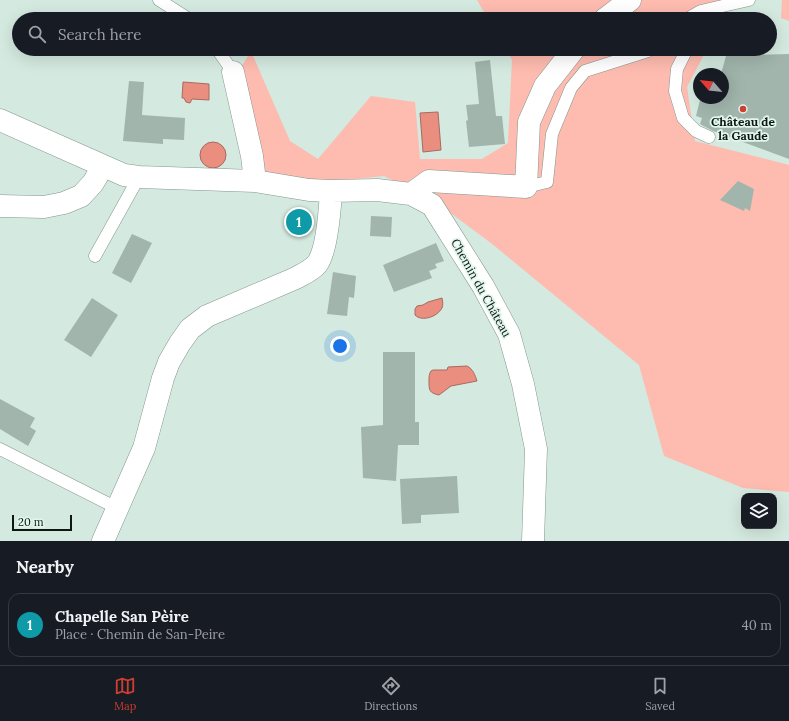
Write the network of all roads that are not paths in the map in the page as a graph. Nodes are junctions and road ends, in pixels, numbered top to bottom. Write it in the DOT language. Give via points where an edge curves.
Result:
graph roads {
  1 [pos="158,0"];
  2 [pos="630,0"];
  3 [pos="749,0"];
  4 [pos="178,12"];
  5 [pos="614,12"];
  6 [pos="710,12"];
  7 [pos="222,56"];
  8 [pos="569,56"];
  9 [pos="632,56"];
  10 [pos="684,56"];
  11 [pos="233,72"];
  12 [pos="0,120"];
  13 [pos="709,137"];
  14 [pos="103,166"];
  15 [pos="139,178"];
  16 [pos="255,181"];
  17 [pos="526,187"];
  18 [pos="331,191"];
  19 [pos="411,194"];
  20 [pos="0,206"];
  21 [pos="95,256"];
  22 [pos="0,449"];
  23 [pos="117,508"];
  24 [pos="102,541"];
  25 [pos="533,541"];
  1 -- 4 [label="lane"];
  2 -- 5 [label="street"];
  3 -- 6 [label="lane"];
  7 -- 11 [label="lane"];
  8 -- 17 [label="street" via="545,86 529,122"];
  9 -- 17 [label="lane" via="585,71 571,88 552,134 547,182"];
  10 -- 13 [label="lane" via="677,69 675,91 683,118 696,131"];
  11 -- 16 [label="street" via="252,156"];
  12 -- 14 [label="street, Chemin du Château"];
  14 -- 15 [label="street, Chemin du Château"];
  14 -- 20 [label="street" via="93,184 82,196 64,203 44,207"];
  15 -- 16 [label="street, Chemin du Château"];
  15 -- 21 [label="lane"];
  16 -- 18 [label="street, Chemin du Château"];
  17 -- 19 [label="street" via="429,181"];
  18 -- 19 [label="street, Chemin du Château" via="377,190"];
  18 -- 23 [label="street" via="322,255 316,264 296,278 207,316 190,329 180,343 163,378 144,448"];
  19 -- 25 [label="street, Chemin du Château" via="432,205 483,286 509,334 523,384 536,450"];
  22 -- 23 [label="lane"];
  23 -- 24 [label="street"];
}
